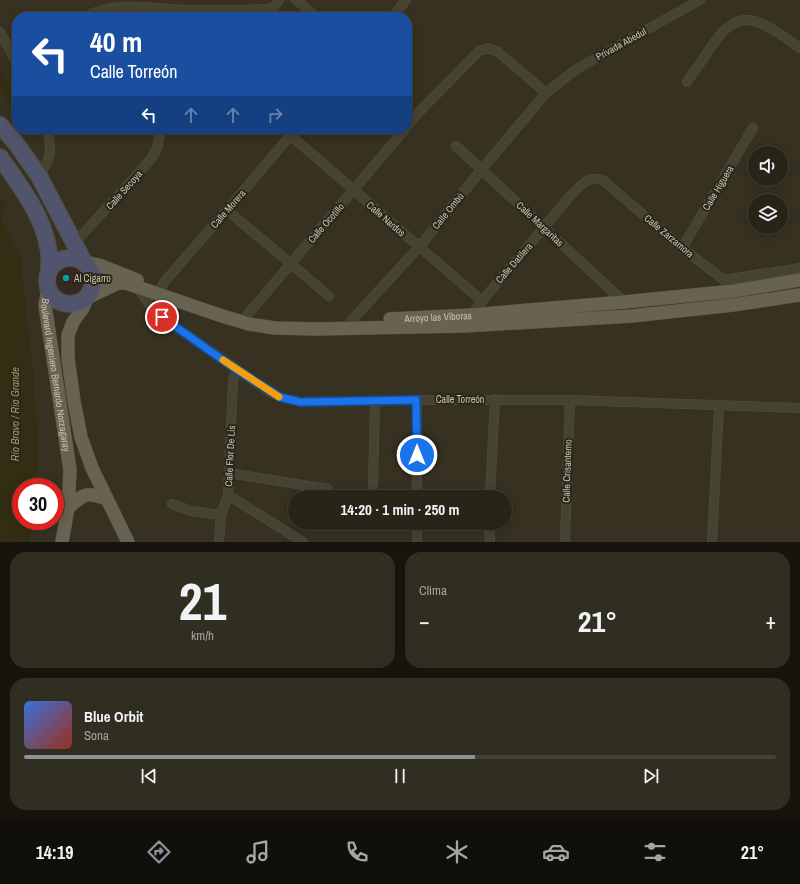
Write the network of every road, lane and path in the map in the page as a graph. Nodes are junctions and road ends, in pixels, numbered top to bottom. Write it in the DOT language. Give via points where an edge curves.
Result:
graph roads {
  1 [pos="279,0"];
  2 [pos="296,0"];
  3 [pos="406,0"];
  4 [pos="700,0"];
  5 [pos="95,12"];
  6 [pos="310,12"];
  7 [pos="396,12"];
  8 [pos="0,32"];
  9 [pos="800,48"];
  10 [pos="12,54"];
  11 [pos="687,82"];
  12 [pos="546,93"];
  13 [pos="412,120"];
  14 [pos="0,125"];
  15 [pos="753,128"];
  16 [pos="48,134"];
  17 [pos="160,134"];
  18 [pos="291,134"];
  19 [pos="295,134"];
  20 [pos="401,134"];
  21 [pos="456,146"];
  22 [pos="0,157"];
  23 [pos="482,169"];
  24 [pos="39,176"];
  25 [pos="604,181"];
  26 [pos="354,191"];
  27 [pos="228,210"];
  28 [pos="544,228"];
  29 [pos="74,242"];
  30 [pos="419,247"];
  31 [pos="682,248"];
  32 [pos="84,262"];
  33 [pos="291,265"];
  34 [pos="800,268"];
  35 [pos="49,269"];
  36 [pos="724,280"];
  37 [pos="800,280"];
  38 [pos="137,284"];
  39 [pos="161,288"];
  40 [pos="48,290"];
  41 [pos="734,291"];
  42 [pos="800,295"];
  43 [pos="329,296"];
  44 [pos="87,298"];
  45 [pos="482,301"];
  46 [pos="624,302"];
  47 [pos="244,319"];
  48 [pos="468,321"];
  49 [pos="351,325"];
  50 [pos="237,370"];
  51 [pos="495,399"];
  52 [pos="416,400"];
  53 [pos="570,400"];
  54 [pos="375,401"];
  55 [pos="719,406"];
  56 [pos="800,408"];
  57 [pos="229,473"];
  58 [pos="373,486"];
  59 [pos="328,490"];
  60 [pos="417,490"];
  61 [pos="490,490"];
  62 [pos="228,495"];
  63 [pos="107,499"];
  64 [pos="172,504"];
  65 [pos="68,508"];
  66 [pos="221,515"];
  67 [pos="417,530"];
  68 [pos="489,530"];
  69 [pos="62,542"];
  70 [pos="128,542"];
  71 [pos="219,542"];
  72 [pos="303,542"];
  73 [pos="417,542"];
  74 [pos="490,542"];
  75 [pos="566,542"];
  76 [pos="712,542"];
  1 -- 5 [label="street" via="275,6 268,9 185,10 126,6"];
  2 -- 6 [label="street"];
  3 -- 7 [label="street"];
  4 -- 12 [label="street, Privada Abedul" via="580,67"];
  8 -- 10 [label="street"];
  9 -- 11 [label="street" via="757,22 741,20 724,31"];
  12 -- 13 [label="street" via="498,52 488,48 479,51"];
  12 -- 23 [label="street, Calle Ombú"];
  14 -- 24 [label="highway"];
  15 -- 31 [label="street, Calle Higuera"];
  16 -- 24 [label="street" via="51,153 48,164"];
  17 -- 29 [label="street, Calle Secoya" via="151,160"];
  18 -- 27 [label="street, Calle Morera"];
  19 -- 26 [label="street, Calle Nardos"];
  20 -- 26 [label="street, Calle Ocotillo"];
  21 -- 23 [label="street, Calle Margaritas"];
  22 -- 35 [label="highway" via="36,214 48,246"];
  23 -- 28 [label="street, Calle Margaritas"];
  23 -- 30 [label="street, Calle Ombú"];
  24 -- 29 [label="highway"];
  25 -- 28 [label="street, Calle Datilera" via="598,178 584,183"];
  25 -- 31 [label="street, Calle Zarzamora"];
  26 -- 30 [label="street, Calle Nardos"];
  26 -- 33 [label="street, Calle Ocotillo"];
  27 -- 33 [label="street"];
  27 -- 39 [label="street, Calle Morera"];
  28 -- 45 [label="street, Calle Datilera"];
  28 -- 46 [label="street, Calle Margaritas"];
  29 -- 32 [label="highway"];
  30 -- 45 [label="street, Calle Nardos"];
  30 -- 49 [label="street, Calle Ombú"];
  31 -- 36 [label="street, Calle Zarzamora"];
  32 -- 35 [label="highway" via="65,257"];
  32 -- 38 [label="main road, Arroyo las Víboras" via="99,265"];
  32 -- 44 [label="highway" via="91,272 93,283"];
  33 -- 43 [label="street"];
  33 -- 47 [label="street, Calle Ocotillo"];
  34 -- 36 [label="street"];
  35 -- 40 [label="highway" via="46,283"];
  36 -- 41 [label="street, Calle Zarzamora"];
  37 -- 41 [label="main road, Arroyo las Víboras"];
  38 -- 39 [label="main road, Arroyo las Víboras"];
  38 -- 44 [label="main road, Arroyo las Víboras" via="120,282"];
  38 -- 47 [label="main road, Arroyo las Víboras" via="219,315"];
  38 -- 50 [label="street, Calle Torreón" via="152,308 162,317"];
  39 -- 47 [label="main road, Arroyo las Víboras"];
  40 -- 44 [label="highway" via="58,301 65,304 73,304"];
  40 -- 65 [label="main road, Boulevard Ingeniero Bernardo Norzagaray" via="45,305 69,460"];
  41 -- 46 [label="main road, Arroyo las Víboras"];
  42 -- 48 [label="main road, Arroyo las Víboras" via="632,316"];
  44 -- 63 [label="main road, Boulevard Ingeniero Bernardo Norzagaray" via="68,335 68,358 82,437 92,468"];
  45 -- 48 [label="street, Calle Datilera"];
  46 -- 48 [label="main road, Arroyo las Víboras"];
  47 -- 49 [label="main road, Arroyo las Víboras"];
  48 -- 49 [label="main road, Arroyo las Víboras"];
  50 -- 54 [label="street, Calle Torreón" via="270,392 289,400"];
  50 -- 57 [label="street, Calle Flor De Lis" via="233,379"];
  51 -- 52 [label="street, Calle Torreón"];
  51 -- 53 [label="street, Calle Torreón"];
  51 -- 61 [label="street"];
  52 -- 54 [label="street, Calle Torreón"];
  52 -- 60 [label="street"];
  53 -- 55 [label="street, Calle Torreón"];
  53 -- 75 [label="street, Calle Crisantemo"];
  54 -- 58 [label="street"];
  55 -- 56 [label="street, Calle Torreón"];
  55 -- 76 [label="street"];
  57 -- 59 [label="street"];
  57 -- 62 [label="street, Calle Flor De Lis"];
  62 -- 66 [label="street, Calle Flor De Lis"];
  62 -- 72 [label="street"];
  63 -- 65 [label="main road" via="91,494 84,495"];
  63 -- 70 [label="main road, Boulevard Ingeniero Bernardo Norzagaray"];
  64 -- 66 [label="street" via="191,511"];
  65 -- 69 [label="main road, Boulevard Ingeniero Bernardo Norzagaray"];
  66 -- 71 [label="street, Calle Flor De Lis"];
  67 -- 73 [label="street"];
  68 -- 74 [label="street"];
}
